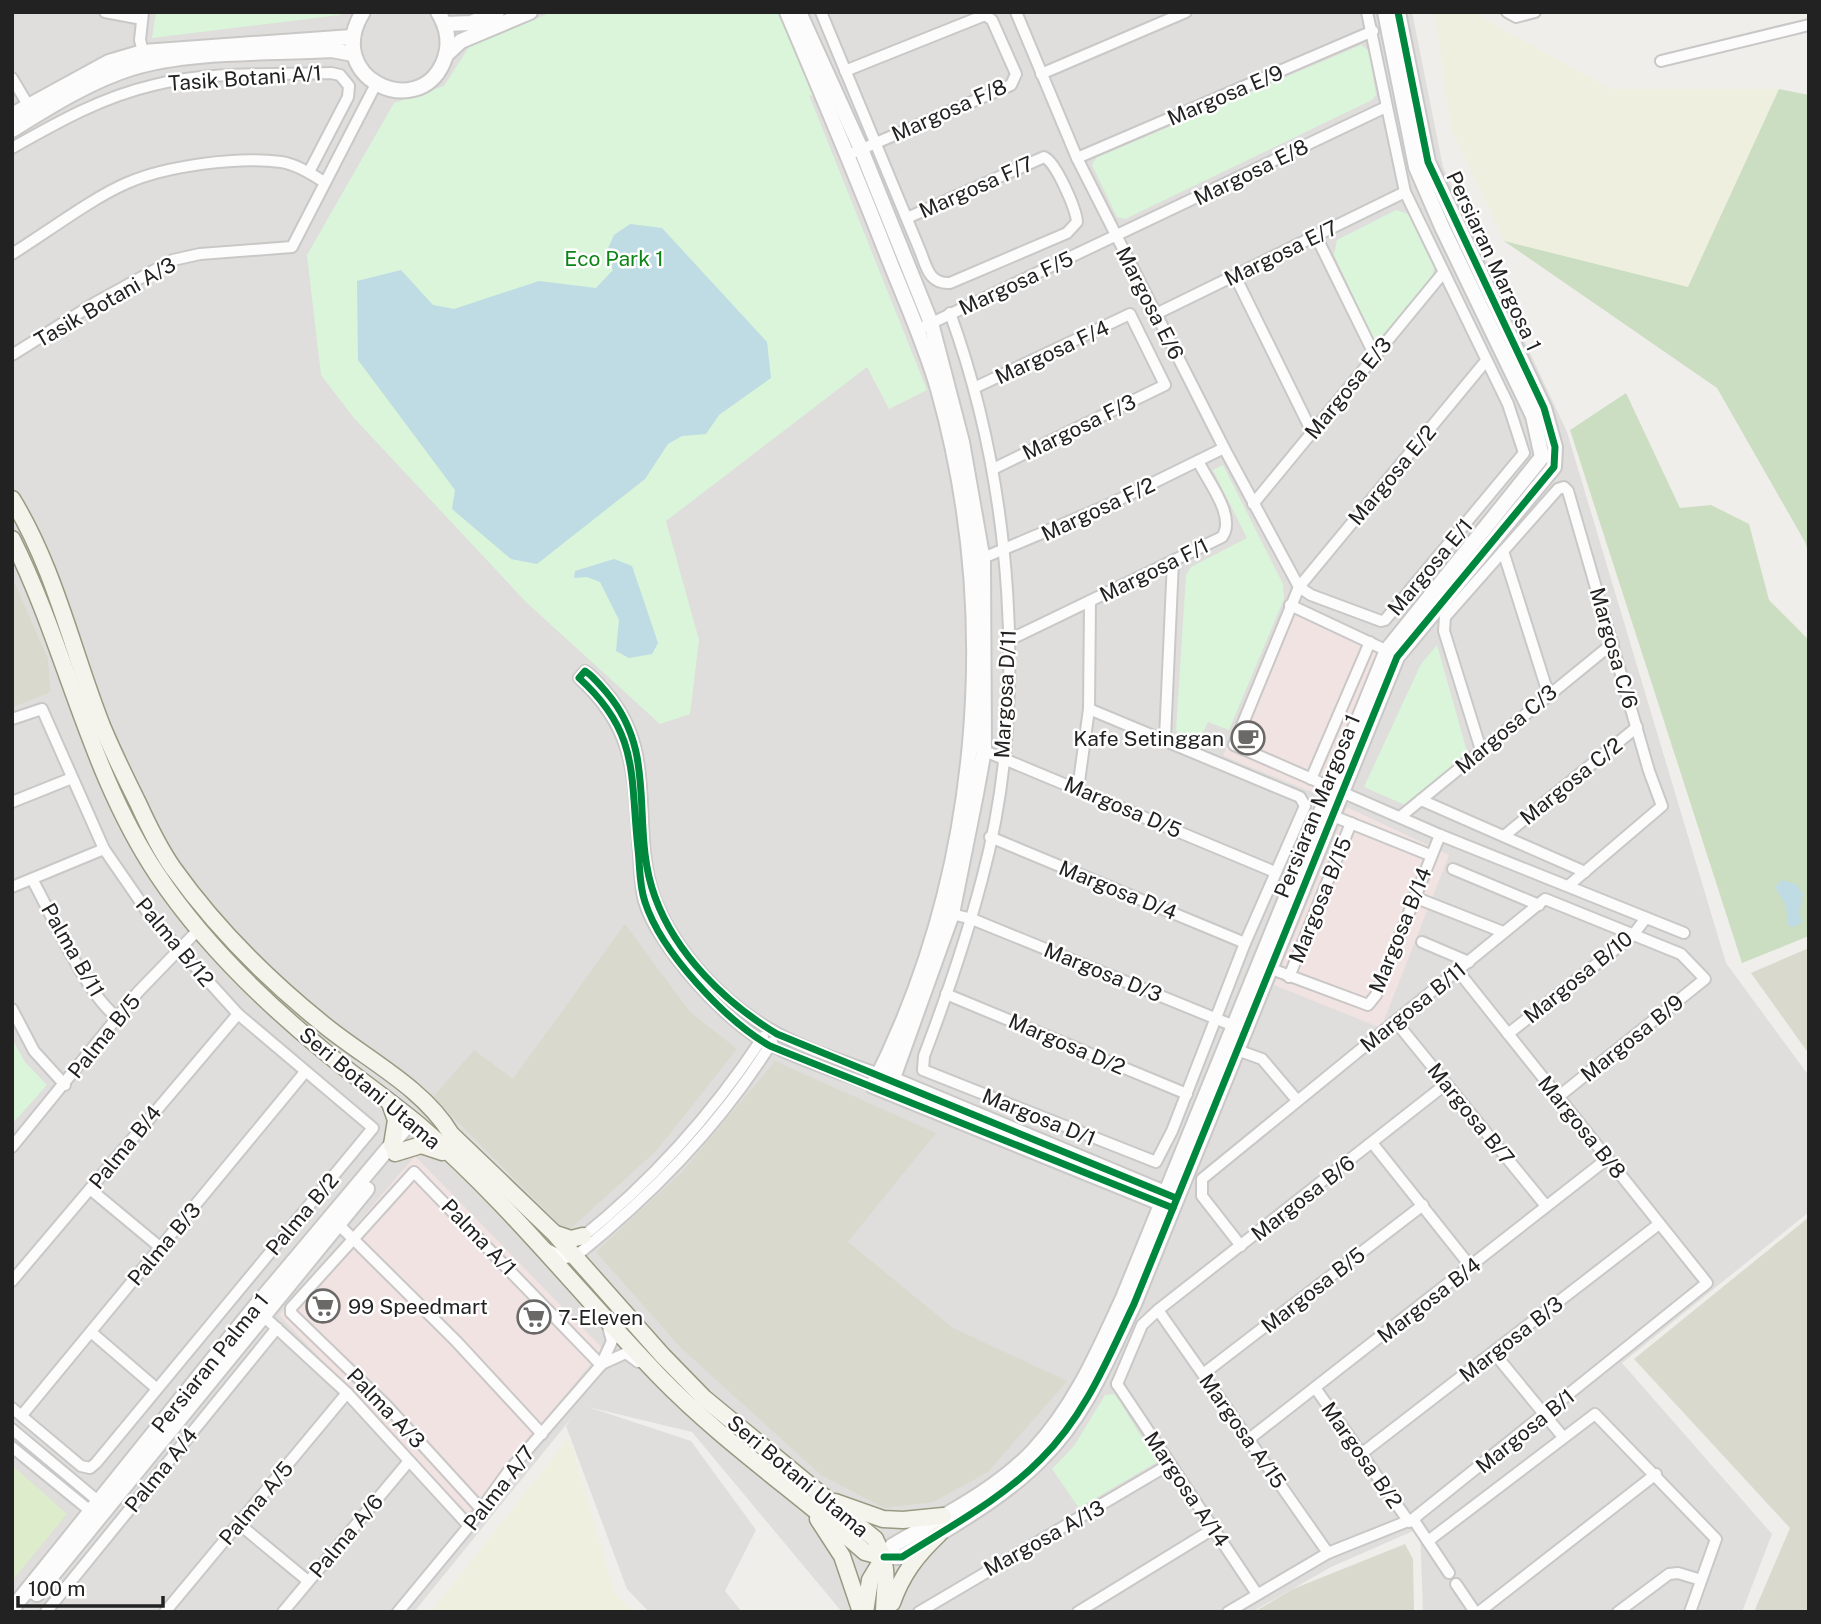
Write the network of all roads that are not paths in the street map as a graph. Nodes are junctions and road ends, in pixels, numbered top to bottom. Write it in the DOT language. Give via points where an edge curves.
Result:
graph roads {
  1 [pos="105,12"];
  2 [pos="363,12"];
  3 [pos="497,12"];
  4 [pos="530,12"];
  5 [pos="787,12"];
  6 [pos="799,12"];
  7 [pos="821,12"];
  8 [pos="1016,12"];
  9 [pos="1186,12"];
  10 [pos="1367,12"];
  11 [pos="1385,12"];
  12 [pos="1398,12"];
  13 [pos="1535,12"];
  14 [pos="1507,13"];
  15 [pos="142,15"];
  16 [pos="441,18"];
  17 [pos="1809,25"];
  18 [pos="1373,31"];
  19 [pos="352,37"];
  20 [pos="143,52"];
  21 [pos="353,54"];
  22 [pos="446,55"];
  23 [pos="1661,61"];
  24 [pos="155,62"];
  25 [pos="134,67"];
  26 [pos="1395,67"];
  27 [pos="845,71"];
  28 [pos="1041,74"];
  29 [pos="12,79"];
  30 [pos="376,84"];
  31 [pos="1386,107"];
  32 [pos="35,108"];
  33 [pos="12,115"];
  34 [pos="12,130"];
  35 [pos="875,143"];
  36 [pos="12,148"];
  37 [pos="854,152"];
  38 [pos="1077,158"];
  39 [pos="309,172"];
  40 [pos="324,182"];
  41 [pos="1405,192"];
  42 [pos="906,218"];
  43 [pos="1448,224"];
  44 [pos="1425,234"];
  45 [pos="1316,236"];
  46 [pos="1116,237"];
  47 [pos="12,254"];
  48 [pos="1443,273"];
  49 [pos="1235,276"];
  50 [pos="950,313"];
  51 [pos="1130,314"];
  52 [pos="1156,314"];
  53 [pos="931,323"];
  54 [pos="917,330"];
  55 [pos="12,355"];
  56 [pos="1374,356"];
  57 [pos="1485,362"];
  58 [pos="974,388"];
  59 [pos="1312,432"];
  60 [pos="1224,448"];
  61 [pos="1198,461"];
  62 [pos="993,469"];
  63 [pos="1253,504"];
  64 [pos="13,505"];
  65 [pos="12,528"];
  66 [pos="12,539"];
  67 [pos="1503,551"];
  68 [pos="1004,552"];
  69 [pos="18,555"];
  70 [pos="42,560"];
  71 [pos="976,561"];
  72 [pos="1173,561"];
  73 [pos="1299,587"];
  74 [pos="1090,601"];
  75 [pos="1290,605"];
  76 [pos="1009,640"];
  77 [pos="1370,642"];
  78 [pos="1613,643"];
  79 [pos="1392,653"];
  80 [pos="1548,694"];
  81 [pos="1089,709"];
  82 [pos="12,719"];
  83 [pos="1637,727"];
  84 [pos="1165,738"];
  85 [pos="976,749"];
  86 [pos="1481,750"];
  87 [pos="1003,757"];
  88 [pos="72,778"];
  89 [pos="1311,779"];
  90 [pos="1078,789"];
  91 [pos="1338,789"];
  92 [pos="1421,800"];
  93 [pos="12,802"];
  94 [pos="1333,816"];
  95 [pos="1400,817"];
  96 [pos="1351,823"];
  97 [pos="1440,835"];
  98 [pos="1504,836"];
  99 [pos="990,837"];
  100 [pos="104,849"];
  101 [pos="1430,855"];
  102 [pos="1453,869"];
  103 [pos="1275,872"];
  104 [pos="1585,872"];
  105 [pos="32,879"];
  106 [pos="1568,886"];
  107 [pos="12,887"];
  108 [pos="1414,897"];
  109 [pos="649,899"];
  110 [pos="1539,905"];
  111 [pos="952,914"];
  112 [pos="659,918"];
  113 [pos="1646,918"];
  114 [pos="972,919"];
  115 [pos="198,929"];
  116 [pos="1503,932"];
  117 [pos="1684,933"];
  118 [pos="1633,935"];
  119 [pos="1422,942"];
  120 [pos="1245,943"];
  121 [pos="177,949"];
  122 [pos="1469,962"];
  123 [pos="1263,966"];
  124 [pos="1458,971"];
  125 [pos="1289,977"];
  126 [pos="946,994"];
  127 [pos="12,1009"];
  128 [pos="238,1014"];
  129 [pos="118,1018"];
  130 [pos="1217,1019"];
  131 [pos="1396,1022"];
  132 [pos="1234,1026"];
  133 [pos="773,1031"];
  134 [pos="1508,1034"];
  135 [pos="765,1043"];
  136 [pos="1237,1050"];
  137 [pos="923,1070"];
  138 [pos="305,1072"];
  139 [pos="746,1073"];
  140 [pos="876,1080"];
  141 [pos="401,1083"];
  142 [pos="65,1084"];
  143 [pos="1446,1084"];
  144 [pos="890,1086"];
  145 [pos="1187,1094"];
  146 [pos="1558,1097"];
  147 [pos="389,1100"];
  148 [pos="1296,1100"];
  149 [pos="417,1121"];
  150 [pos="373,1128"];
  151 [pos="451,1134"];
  152 [pos="1373,1144"];
  153 [pos="12,1147"];
  154 [pos="393,1149"];
  155 [pos="672,1155"];
  156 [pos="453,1157"];
  157 [pos="1607,1159"];
  158 [pos="681,1163"];
  159 [pos="90,1189"];
  160 [pos="1161,1199"];
  161 [pos="1423,1205"];
  162 [pos="1546,1206"];
  163 [pos="335,1221"];
  164 [pos="1659,1223"];
  165 [pos="354,1238"];
  166 [pos="1241,1246"];
  167 [pos="161,1248"];
  168 [pos="544,1248"];
  169 [pos="576,1249"];
  170 [pos="1471,1267"];
  171 [pos="569,1276"];
  172 [pos="12,1281"];
  173 [pos="1707,1283"];
  174 [pos="597,1307"];
  175 [pos="1158,1310"];
  176 [pos="258,1312"];
  177 [pos="277,1328"];
  178 [pos="90,1332"];
  179 [pos="1494,1353"];
  180 [pos="601,1365"];
  181 [pos="1203,1374"];
  182 [pos="1094,1376"];
  183 [pos="661,1377"];
  184 [pos="1116,1384"];
  185 [pos="156,1388"];
  186 [pos="1316,1389"];
  187 [pos="346,1393"];
  188 [pos="17,1411"];
  189 [pos="1545,1414"];
  190 [pos="12,1429"];
  191 [pos="542,1434"];
  192 [pos="1563,1437"];
  193 [pos="1249,1439"];
  194 [pos="12,1447"];
  195 [pos="1361,1454"];
  196 [pos="409,1461"];
  197 [pos="1170,1464"];
  198 [pos="1656,1474"];
  199 [pos="826,1499"];
  200 [pos="805,1500"];
  201 [pos="481,1509"];
  202 [pos="99,1510"];
  203 [pos="943,1516"];
  204 [pos="1411,1521"];
  205 [pos="239,1524"];
  206 [pos="469,1526"];
  207 [pos="1213,1529"];
  208 [pos="939,1534"];
  209 [pos="1427,1541"];
  210 [pos="1328,1553"];
  211 [pos="884,1557"];
  212 [pos="1449,1573"];
  213 [pos="1701,1580"];
  214 [pos="308,1581"];
  215 [pos="1456,1584"];
  216 [pos="1256,1594"];
  217 [pos="12,1609"];
  218 [pos="22,1612"];
  219 [pos="46,1612"];
  220 [pos="165,1612"];
  221 [pos="283,1612"];
  222 [pos="398,1612"];
  223 [pos="863,1612"];
  224 [pos="884,1612"];
  225 [pos="890,1612"];
  226 [pos="919,1612"];
  227 [pos="1078,1612"];
  228 [pos="1228,1612"];
  229 [pos="1477,1612"];
  230 [pos="1618,1612"];
  231 [pos="1690,1612"];
  1 -- 15 [label="street"];
  2 -- 19 [label="street"];
  3 -- 16 [label="street" via="471,23"];
  4 -- 22 [label="street" via="461,41"];
  5 -- 37 [label="street"];
  6 -- 37 [label="street"];
  7 -- 27 [label="street"];
  8 -- 28 [label="street, Margosa E/6"];
  9 -- 28 [label="street"];
  10 -- 18 [label="street"];
  11 -- 26 [label="street, Persiaran Margosa 1"];
  12 -- 26 [label="street, Persiaran Margosa 1"];
  13 -- 14 [label="street" via="1516,18"];
  15 -- 20 [label="street"];
  16 -- 22 [label="street" via="448,40"];
  17 -- 23 [label="street"];
  18 -- 26 [label="street"];
  18 -- 38 [label="street, Margosa E/9"];
  19 -- 20 [label="street"];
  19 -- 21 [label="street"];
  20 -- 24 [label="street"];
  20 -- 25 [label="street"];
  20 -- 32 [label="street" via="109,62"];
  21 -- 24 [label="street" via="332,50"];
  21 -- 30 [label="street" via="366,77"];
  22 -- 30 [label="street" via="431,79 418,87 390,89"];
  24 -- 25 [label="street"];
  25 -- 32 [label="street"];
  26 -- 31 [label="street"];
  26 -- 43 [label="street, Persiaran Margosa 1" via="1416,167"];
  27 -- 35 [label="street"];
  27 -- 35 [label="street, Margosa F/8" via="982,16 990,18 1016,74 1011,85"];
  28 -- 38 [label="street, Margosa E/6"];
  29 -- 32 [label="street"];
  30 -- 40 [label="street"];
  31 -- 41 [label="street"];
  31 -- 46 [label="street, Margosa E/8"];
  32 -- 33 [label="street"];
  32 -- 34 [label="street" via="27,121"];
  35 -- 37 [label="street, Margosa F/8"];
  35 -- 42 [label="street"];
  36 -- 39 [label="street, Tasik Botani A/1" via="80,109 156,84 201,78 340,75 349,86 348,97"];
  37 -- 53 [label="street"];
  37 -- 54 [label="street"];
  38 -- 46 [label="street, Margosa E/6"];
  39 -- 40 [label="street"];
  39 -- 47 [label="street" via="282,162 166,171 126,183"];
  40 -- 55 [label="street, Tasik Botani A/3" via="295,244 173,260"];
  41 -- 44 [label="street"];
  41 -- 45 [label="street, Margosa E/7"];
  42 -- 42 [label="street, Margosa F/7" via="1044,157 1066,192 1077,222 1067,233 950,284 930,276"];
  43 -- 44 [label="street"];
  43 -- 79 [label="street, Persiaran Margosa 1" via="1533,416 1542,457"];
  44 -- 48 [label="street"];
  45 -- 49 [label="street, Margosa E/7"];
  45 -- 56 [label="street"];
  46 -- 50 [label="street, Margosa F/5"];
  46 -- 52 [label="street, Margosa E/6"];
  48 -- 56 [label="street, Margosa E/3"];
  48 -- 57 [label="street"];
  49 -- 52 [label="street, Margosa E/7"];
  49 -- 59 [label="street"];
  50 -- 53 [label="street, Margosa F/5"];
  50 -- 58 [label="street, Margosa D/11"];
  51 -- 58 [label="street, Margosa F/4"];
  51 -- 62 [label="street, Margosa F/3" via="1166,385"];
  52 -- 60 [label="street, Margosa E/6"];
  53 -- 54 [label="street, Margosa F/5"];
  53 -- 71 [label="street" via="962,442"];
  54 -- 71 [label="street" via="937,387"];
  56 -- 59 [label="street, Margosa E/3"];
  57 -- 73 [label="street, Margosa E/2"];
  57 -- 73 [label="street, Margosa E/1" via="1507,404 1524,453 1385,620 1375,620"];
  58 -- 62 [label="street, Margosa D/11"];
  59 -- 63 [label="street, Margosa E/3"];
  60 -- 61 [label="street, Margosa F/2"];
  60 -- 63 [label="street, Margosa E/6"];
  61 -- 68 [label="street, Margosa F/2"];
  61 -- 72 [label="street, Margosa F/1" via="1227,518 1227,530 1222,537"];
  62 -- 68 [label="street, Margosa D/11"];
  63 -- 73 [label="street, Margosa E/6"];
  64 -- 70 [label="main road, Seri Botani Utama"];
  65 -- 70 [label="main road"];
  66 -- 69 [label="main road, Seri Botani Utama"];
  67 -- 78 [label="street, Margosa C/6" via="1564,487"];
  67 -- 80 [label="street"];
  67 -- 86 [label="street" via="1443,625"];
  68 -- 71 [label="street, Margosa F/2"];
  68 -- 76 [label="street, Margosa D/11"];
  69 -- 115 [label="main road, Seri Botani Utama" via="134,836"];
  70 -- 141 [label="main road, Seri Botani Utama" via="102,724 171,866 243,954 322,1024"];
  71 -- 85 [label="street"];
  72 -- 74 [label="street, Margosa F/1"];
  72 -- 84 [label="street"];
  73 -- 75 [label="street, Margosa E/2"];
  74 -- 76 [label="street, Margosa F/1"];
  74 -- 81 [label="street"];
  75 -- 77 [label="street"];
  75 -- 89 [label="street, Margosa E/2" via="1234,745"];
  76 -- 87 [label="street, Margosa D/11"];
  77 -- 79 [label="street"];
  77 -- 89 [label="street"];
  78 -- 80 [label="street, Margosa C/3"];
  78 -- 83 [label="street, Margosa C/6"];
  79 -- 91 [label="street, Persiaran Margosa 1"];
  80 -- 86 [label="street, Margosa C/3"];
  81 -- 84 [label="street"];
  81 -- 90 [label="street"];
  82 -- 88 [label="street, Palma B/12" via="39,708"];
  83 -- 98 [label="street, Margosa C/2"];
  83 -- 104 [label="street, Margosa C/6" via="1662,809"];
  84 -- 103 [label="street" via="1304,801"];
  85 -- 87 [label="street, Margosa D/5"];
  85 -- 111 [label="street"];
  85 -- 140 [label="street" via="941,909"];
  86 -- 92 [label="street, Margosa C/3"];
  87 -- 90 [label="street, Margosa D/5"];
  87 -- 99 [label="street, Margosa D/11"];
  88 -- 93 [label="street"];
  88 -- 100 [label="street, Palma B/12"];
  89 -- 91 [label="street"];
  90 -- 103 [label="street, Margosa D/5"];
  91 -- 94 [label="street, Persiaran Margosa 1"];
  91 -- 95 [label="street"];
  91 -- 123 [label="street, Persiaran Margosa 1"];
  92 -- 95 [label="street, Margosa C/3"];
  92 -- 98 [label="street"];
  94 -- 96 [label="street"];
  94 -- 123 [label="street, Persiaran Margosa 1"];
  95 -- 97 [label="street"];
  96 -- 101 [label="street"];
  96 -- 125 [label="street, Margosa B/15"];
  97 -- 101 [label="street, Margosa B/14"];
  97 -- 106 [label="street"];
  98 -- 104 [label="street"];
  99 -- 114 [label="street, Margosa D/11"];
  99 -- 120 [label="street, Margosa D/4"];
  100 -- 105 [label="street"];
  100 -- 121 [label="street, Palma B/12"];
  101 -- 108 [label="street, Margosa B/14"];
  102 -- 110 [label="street"];
  103 -- 120 [label="street"];
  104 -- 106 [label="street"];
  105 -- 107 [label="street"];
  105 -- 129 [label="street, Palma B/11" via="94,991"];
  106 -- 113 [label="street"];
  108 -- 116 [label="street"];
  108 -- 125 [label="street, Margosa B/14" via="1368,1005"];
  109 -- 109 [label="street" via="628,750 607,707 579,678 585,671 614,702 633,734"];
  109 -- 112 [label="street"];
  110 -- 116 [label="street, Margosa B/11"];
  110 -- 118 [label="street" via="1545,899"];
  111 -- 114 [label="street, Margosa D/3"];
  111 -- 144 [label="street"];
  112 -- 133 [label="street" via="722,993"];
  112 -- 135 [label="street" via="683,969"];
  113 -- 117 [label="street"];
  113 -- 118 [label="street, Margosa B/10"];
  114 -- 126 [label="street, Margosa D/11"];
  114 -- 130 [label="street, Margosa D/3"];
  115 -- 121 [label="street, Palma B/5"];
  115 -- 147 [label="main road, Seri Botani Utama" via="266,1001"];
  116 -- 122 [label="street, Margosa B/11"];
  118 -- 134 [label="street, Margosa B/10"];
  118 -- 146 [label="street, Margosa B/9" via="1681,954 1705,979"];
  119 -- 122 [label="street"];
  120 -- 130 [label="street"];
  121 -- 128 [label="street, Palma B/12"];
  121 -- 129 [label="street, Palma B/5"];
  122 -- 124 [label="street, Margosa B/11"];
  123 -- 125 [label="street, Margosa B/14"];
  123 -- 132 [label="street, Persiaran Margosa 1"];
  123 -- 136 [label="street, Persiaran Margosa 1"];
  124 -- 131 [label="street, Margosa B/11"];
  124 -- 134 [label="street, Margosa B/8"];
  126 -- 137 [label="street, Margosa D/11"];
  126 -- 145 [label="street, Margosa D/2"];
  127 -- 142 [label="street" via="34,1051"];
  128 -- 138 [label="street, Palma B/12"];
  128 -- 159 [label="street, Palma B/4"];
  129 -- 142 [label="street, Palma B/5"];
  130 -- 132 [label="street, Margosa D/3"];
  130 -- 145 [label="street"];
  131 -- 143 [label="street, Margosa B/7"];
  131 -- 148 [label="street, Margosa B/11"];
  132 -- 160 [label="street, Persiaran Margosa 1"];
  133 -- 135 [label="street"];
  133 -- 140 [label="street"];
  134 -- 146 [label="street, Margosa B/8"];
  135 -- 139 [label="street"];
  135 -- 140 [label="street"];
  136 -- 148 [label="street" via="1262,1059"];
  136 -- 160 [label="street, Persiaran Margosa 1"];
  137 -- 145 [label="street, Margosa D/1" via="1156,1162"];
  138 -- 150 [label="street, Palma B/12"];
  138 -- 167 [label="street, Palma B/3"];
  139 -- 155 [label="street"];
  139 -- 158 [label="street"];
  140 -- 144 [label="street"];
  141 -- 149 [label="main road"];
  141 -- 151 [label="main road, Seri Botani Utama"];
  142 -- 153 [label="street, Palma B/5"];
  143 -- 152 [label="street, Margosa B/6"];
  143 -- 162 [label="street, Margosa B/7"];
  144 -- 160 [label="street"];
  146 -- 157 [label="street, Margosa B/8"];
  147 -- 149 [label="main road, Seri Botani Utama"];
  147 -- 154 [label="main road" via="396,1116"];
  148 -- 166 [label="street, Margosa B/11" via="1202,1180 1202,1196"];
  149 -- 151 [label="main road"];
  149 -- 154 [label="street, Persiaran Palma 1"];
  149 -- 156 [label="main road, Seri Botani Utama"];
  150 -- 185 [label="street, Palma B/2"];
  151 -- 169 [label="main road, Seri Botani Utama" via="554,1233 571,1239"];
  152 -- 161 [label="street"];
  152 -- 166 [label="street, Margosa B/6"];
  154 -- 156 [label="main road" via="421,1145"];
  154 -- 163 [label="street, Persiaran Palma 1"];
  155 -- 158 [label="street"];
  155 -- 169 [label="street"];
  156 -- 168 [label="main road, Seri Botani Utama"];
  157 -- 162 [label="street, Margosa B/4"];
  157 -- 164 [label="street, Margosa B/8"];
  158 -- 169 [label="street"];
  159 -- 167 [label="street"];
  159 -- 172 [label="street, Palma B/4"];
  160 -- 182 [label="street, Persiaran Margosa 1"];
  160 -- 182 [label="street, Persiaran Margosa 1"];
  161 -- 170 [label="street"];
  161 -- 181 [label="street, Margosa B/5"];
  162 -- 170 [label="street, Margosa B/4"];
  163 -- 165 [label="street"];
  163 -- 176 [label="street, Persiaran Palma 1"];
  164 -- 173 [label="street, Margosa B/8"];
  164 -- 179 [label="street, Margosa B/3"];
  165 -- 180 [label="street, Palma A/1" via="414,1172"];
  165 -- 191 [label="street"];
  165 -- 201 [label="street, Palma A/3" via="291,1313 386,1405"];
  166 -- 175 [label="street, Margosa B/6"];
  167 -- 178 [label="street, Palma B/3"];
  168 -- 169 [label="street"];
  168 -- 171 [label="main road, Seri Botani Utama"];
  169 -- 171 [label="street"];
  169 -- 199 [label="main road, Seri Botani Utama" via="588,1270 704,1398"];
  170 -- 186 [label="street, Margosa B/4"];
  171 -- 174 [label="main road, Seri Botani Utama"];
  173 -- 189 [label="street, Margosa B/1"];
  174 -- 180 [label="street, Palma A/7" via="611,1332"];
  174 -- 183 [label="main road, Seri Botani Utama"];
  175 -- 181 [label="street, Margosa A/15"];
  175 -- 184 [label="street, Margosa B/6" via="1142,1325"];
  176 -- 177 [label="street"];
  176 -- 202 [label="street, Persiaran Palma 1"];
  177 -- 187 [label="street"];
  177 -- 219 [label="street, Palma A/4"];
  178 -- 185 [label="street"];
  178 -- 188 [label="street, Palma B/3"];
  179 -- 189 [label="street"];
  179 -- 195 [label="street, Margosa B/3"];
  180 -- 183 [label="street" via="626,1353"];
  180 -- 191 [label="street, Palma A/7"];
  181 -- 193 [label="street, Margosa A/15"];
  182 -- 184 [label="street"];
  182 -- 203 [label="street, Persiaran Margosa 1" via="1033,1452"];
  182 -- 208 [label="street, Persiaran Margosa 1" via="1075,1417 1043,1458"];
  183 -- 200 [label="main road, Seri Botani Utama" via="704,1419"];
  184 -- 197 [label="street, Margosa A/14"];
  185 -- 188 [label="street, Palma B/2" via="90,1468 81,1466"];
  186 -- 193 [label="street, Margosa B/4"];
  186 -- 195 [label="street, Margosa B/2"];
  187 -- 196 [label="street"];
  187 -- 205 [label="street, Palma A/5"];
  189 -- 192 [label="street"];
  189 -- 204 [label="street, Margosa B/1"];
  190 -- 202 [label="street"];
  191 -- 201 [label="street, Palma A/7"];
  192 -- 198 [label="street" via="1590,1416 1599,1415"];
  192 -- 209 [label="street"];
  193 -- 210 [label="street, Margosa A/15"];
  194 -- 202 [label="street"];
  195 -- 204 [label="street, Margosa B/2"];
  196 -- 206 [label="street"];
  196 -- 214 [label="street, Palma A/6"];
  197 -- 207 [label="street, Margosa A/14"];
  197 -- 226 [label="street, Margosa A/13"];
  198 -- 213 [label="street" via="1716,1539"];
  198 -- 229 [label="street"];
  199 -- 203 [label="main road" via="883,1519"];
  199 -- 211 [label="main road, Seri Botani Utama" via="875,1539"];
  200 -- 211 [label="main road, Seri Botani Utama" via="865,1552"];
  200 -- 223 [label="main road" via="842,1556"];
  201 -- 206 [label="street, Palma A/7"];
  202 -- 217 [label="street, Persiaran Palma 1"];
  202 -- 218 [label="street"];
  203 -- 211 [label="street, Persiaran Margosa 1" via="892,1546"];
  204 -- 209 [label="street, Margosa B/2"];
  204 -- 210 [label="street, Margosa B/1"];
  205 -- 214 [label="street"];
  205 -- 220 [label="street, Palma A/5"];
  206 -- 222 [label="street, Palma A/7"];
  207 -- 216 [label="street, Margosa A/14"];
  207 -- 227 [label="street"];
  208 -- 211 [label="street, Persiaran Margosa 1" via="902,1557"];
  208 -- 225 [label="main road" via="900,1581"];
  209 -- 212 [label="street, Margosa B/2"];
  210 -- 216 [label="street, Margosa B/1"];
  211 -- 223 [label="main road" via="870,1580"];
  211 -- 224 [label="main road" via="888,1582"];
  213 -- 230 [label="street" via="1669,1574"];
  213 -- 231 [label="street"];
  214 -- 221 [label="street, Palma A/6"];
  215 -- 229 [label="street"];
  216 -- 228 [label="street, Margosa B/1"];
}
